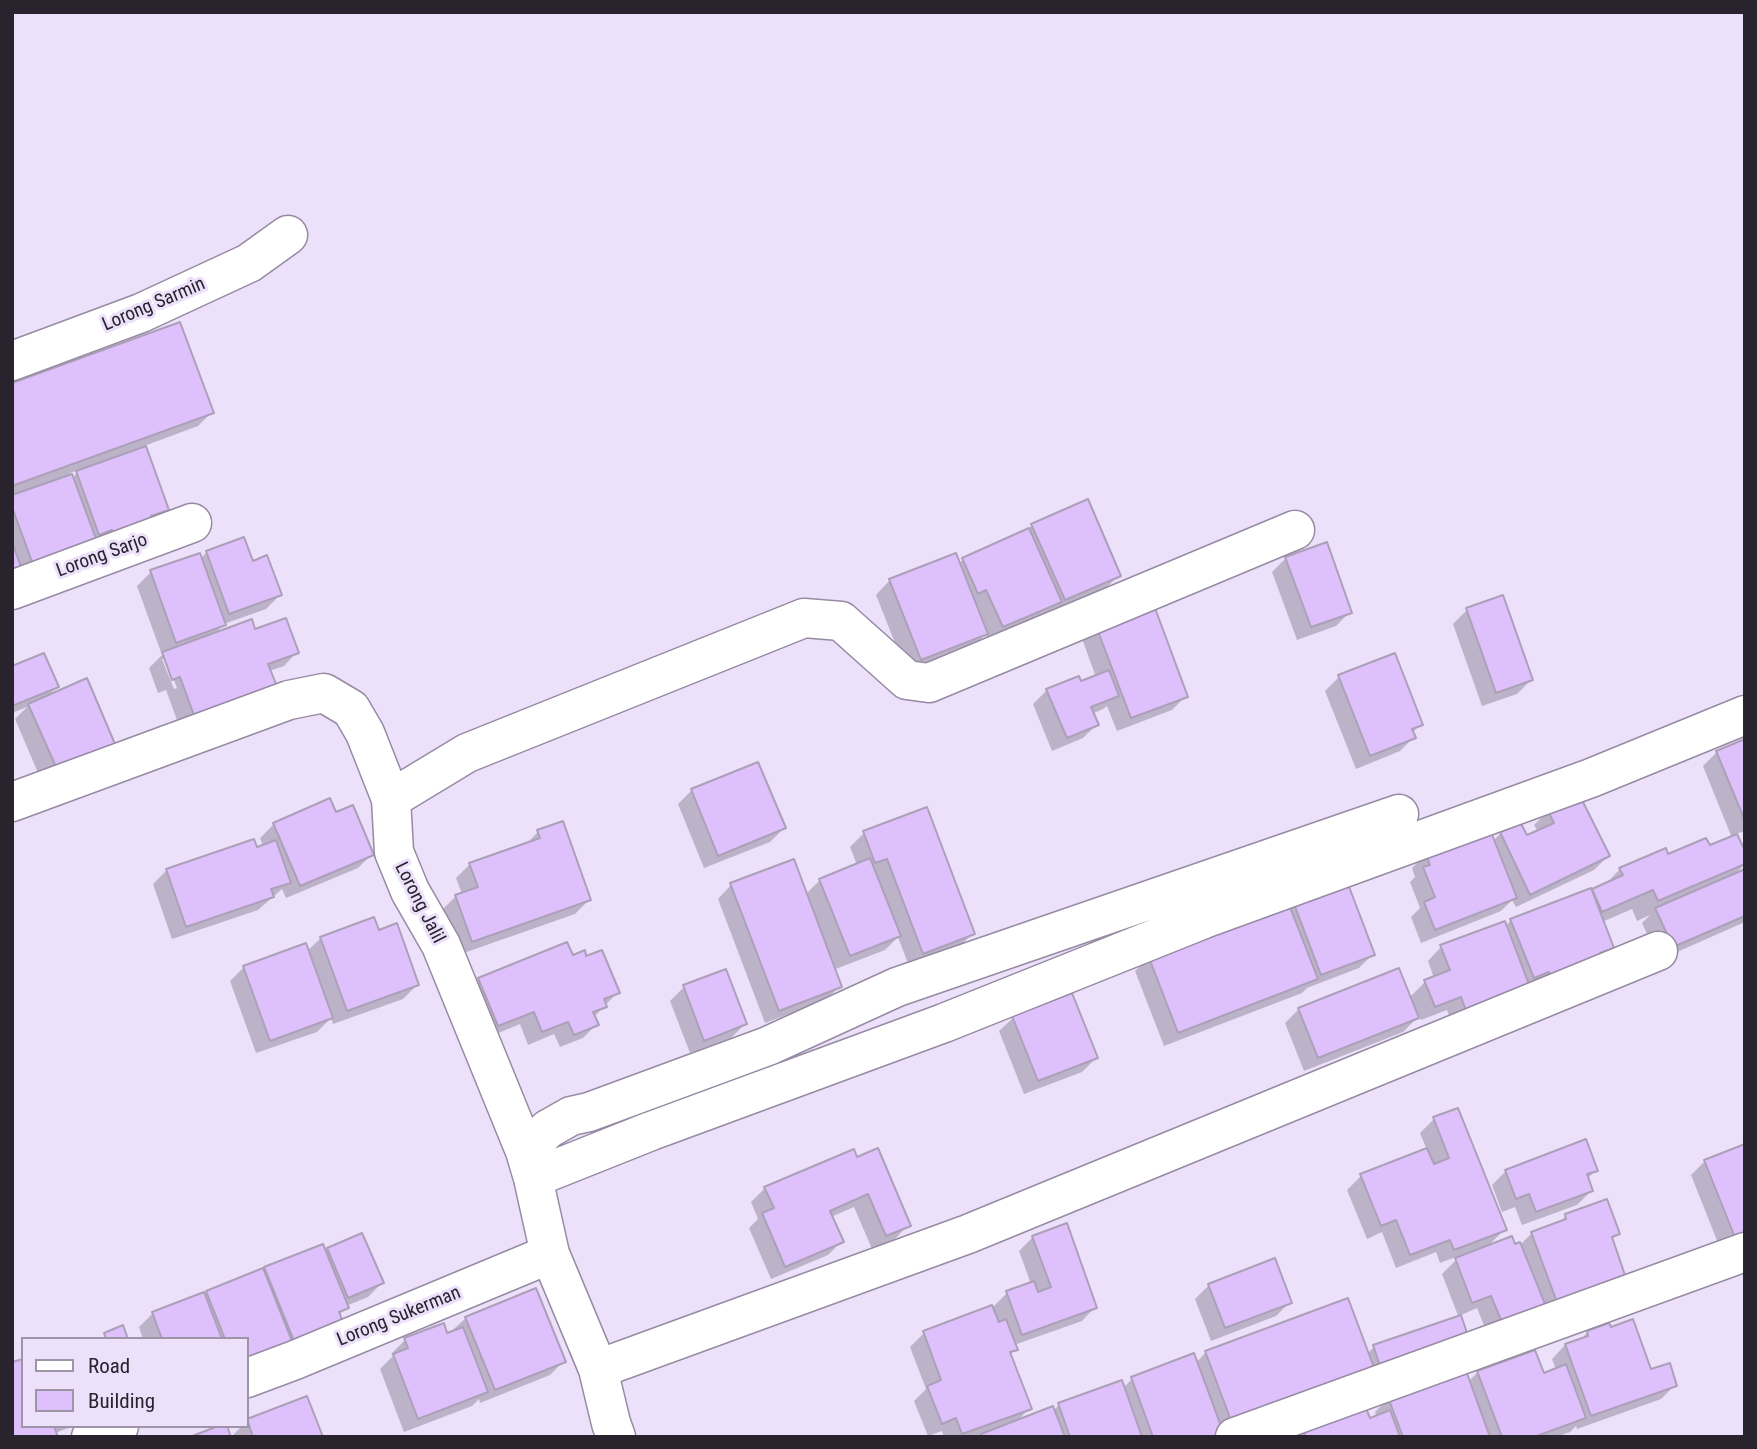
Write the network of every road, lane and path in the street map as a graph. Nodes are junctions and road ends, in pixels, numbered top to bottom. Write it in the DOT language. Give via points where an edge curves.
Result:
graph roads {
  1 [pos="288,234"];
  2 [pos="12,361"];
  3 [pos="192,523"];
  4 [pos="1295,530"];
  5 [pos="12,590"];
  6 [pos="1745,715"];
  7 [pos="391,799"];
  8 [pos="12,802"];
  9 [pos="1399,814"];
  10 [pos="1658,951"];
  11 [pos="529,1164"];
  12 [pos="1745,1252"];
  13 [pos="550,1254"];
  14 [pos="598,1369"];
  15 [pos="248,1378"];
  16 [pos="114,1428"];
  17 [pos="91,1437"];
  18 [pos="616,1437"];
  19 [pos="1235,1437"];
  1 -- 2 [label="street, Lorong Sarmin" via="250,263 141,313"];
  3 -- 5 [label="street, Lorong Sarjo"];
  4 -- 7 [label="street" via="929,682 907,680 841,621 804,618 467,753"];
  6 -- 11 [label="street" via="1591,778 1203,919 944,1023 651,1130"];
  7 -- 8 [label="street, Lorong Jalil" via="351,709 324,693 289,700"];
  7 -- 11 [label="street, Lorong Jalil" via="394,852 441,945"];
  9 -- 11 [label="street" via="897,987 768,1046 571,1116 548,1129"];
  10 -- 14 [label="street" via="968,1234"];
  11 -- 13 [label="street, Lorong Jalil"];
  12 -- 19 [label="street"];
  13 -- 14 [label="street, Lorong Jalil"];
  13 -- 15 [label="street, Lorong Sukerman"];
  14 -- 18 [label="street, Lorong Jalil"];
  16 -- 17 [label="street"];
}
